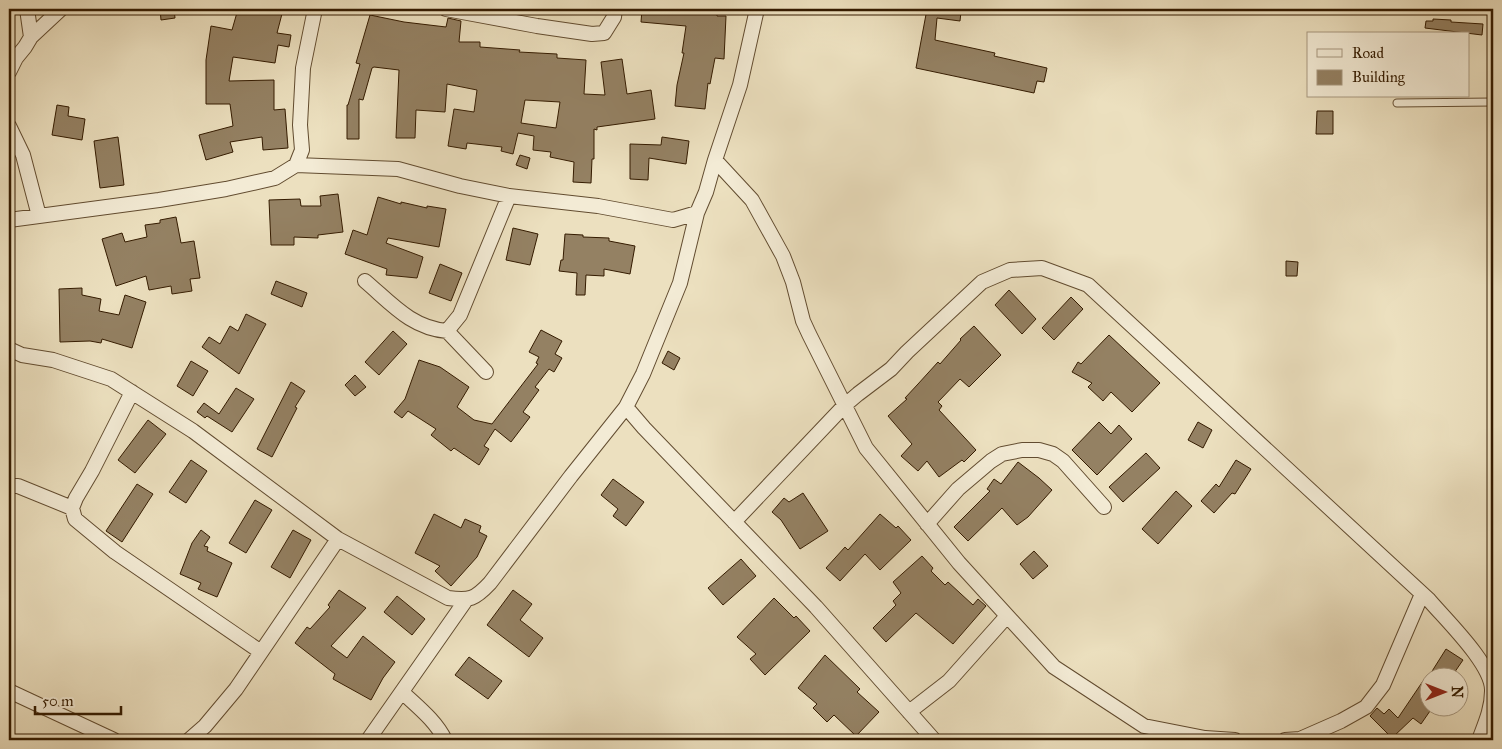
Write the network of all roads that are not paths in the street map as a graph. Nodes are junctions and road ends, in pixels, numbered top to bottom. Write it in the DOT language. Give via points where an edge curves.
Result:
graph roads {
  1 [pos="27,9"];
  2 [pos="61,9"];
  3 [pos="315,9"];
  4 [pos="446,9"];
  5 [pos="616,9"];
  6 [pos="758,9"];
  7 [pos="31,37"];
  8 [pos="9,72"];
  9 [pos="1493,102"];
  10 [pos="1396,103"];
  11 [pos="9,126"];
  12 [pos="715,160"];
  13 [pos="296,164"];
  14 [pos="509,196"];
  15 [pos="697,214"];
  16 [pos="39,216"];
  17 [pos="9,220"];
  18 [pos="364,281"];
  19 [pos="447,331"];
  20 [pos="9,349"];
  21 [pos="486,372"];
  22 [pos="132,392"];
  23 [pos="845,405"];
  24 [pos="626,407"];
  25 [pos="9,486"];
  26 [pos="1104,507"];
  27 [pos="72,508"];
  28 [pos="734,522"];
  29 [pos="927,524"];
  30 [pos="338,539"];
  31 [pos="1422,594"];
  32 [pos="466,600"];
  33 [pos="1007,616"];
  34 [pos="261,652"];
  35 [pos="9,692"];
  36 [pos="402,692"];
  37 [pos="909,712"];
  38 [pos="114,740"];
  39 [pos="189,740"];
  40 [pos="368,740"];
  41 [pos="445,740"];
  42 [pos="934,740"];
  43 [pos="1236,740"];
  44 [pos="1285,740"];
  45 [pos="1479,740"];
  1 -- 7 [label="street"];
  2 -- 7 [label="street"];
  3 -- 13 [label="street" via="303,68 302,150"];
  4 -- 5 [label="street" via="592,34 604,32"];
  6 -- 12 [label="street" via="740,85"];
  7 -- 8 [label="street"];
  9 -- 10 [label="lane"];
  11 -- 16 [label="street" via="23,155"];
  12 -- 15 [label="street"];
  12 -- 23 [label="street" via="752,200 783,256 803,321"];
  13 -- 14 [label="street" via="398,169"];
  13 -- 16 [label="street" via="275,178 226,189"];
  14 -- 15 [label="street" via="598,206 673,220"];
  14 -- 19 [label="street" via="460,315"];
  15 -- 24 [label="street" via="680,283"];
  16 -- 17 [label="street"];
  18 -- 19 [label="street" via="414,322 433,330"];
  19 -- 21 [label="street"];
  20 -- 22 [label="street" via="111,379"];
  22 -- 27 [label="street"];
  22 -- 30 [label="street" via="193,431"];
  23 -- 28 [label="street"];
  23 -- 29 [label="street" via="866,448"];
  23 -- 31 [label="street" via="891,369 982,282 1010,270 1042,268 1088,284"];
  24 -- 28 [label="street"];
  24 -- 32 [label="street" via="490,582 479,595"];
  25 -- 27 [label="street" via="18,486"];
  26 -- 29 [label="street" via="1053,454 1022,450 1002,454 991,461 958,489"];
  27 -- 34 [label="street" via="75,520 100,540"];
  28 -- 37 [label="street"];
  29 -- 33 [label="street"];
  30 -- 32 [label="street" via="448,598"];
  30 -- 34 [label="street"];
  31 -- 44 [label="street" via="1383,685 1366,707 1300,739"];
  31 -- 45 [label="street" via="1487,669 1493,689 1491,706"];
  32 -- 36 [label="street"];
  33 -- 37 [label="street" via="949,681"];
  33 -- 43 [label="street" via="1054,667 1144,726 1205,738"];
  34 -- 39 [label="street" via="236,689"];
  35 -- 38 [label="street"];
  36 -- 40 [label="street"];
  36 -- 41 [label="street" via="428,716"];
  37 -- 42 [label="street"];
}
